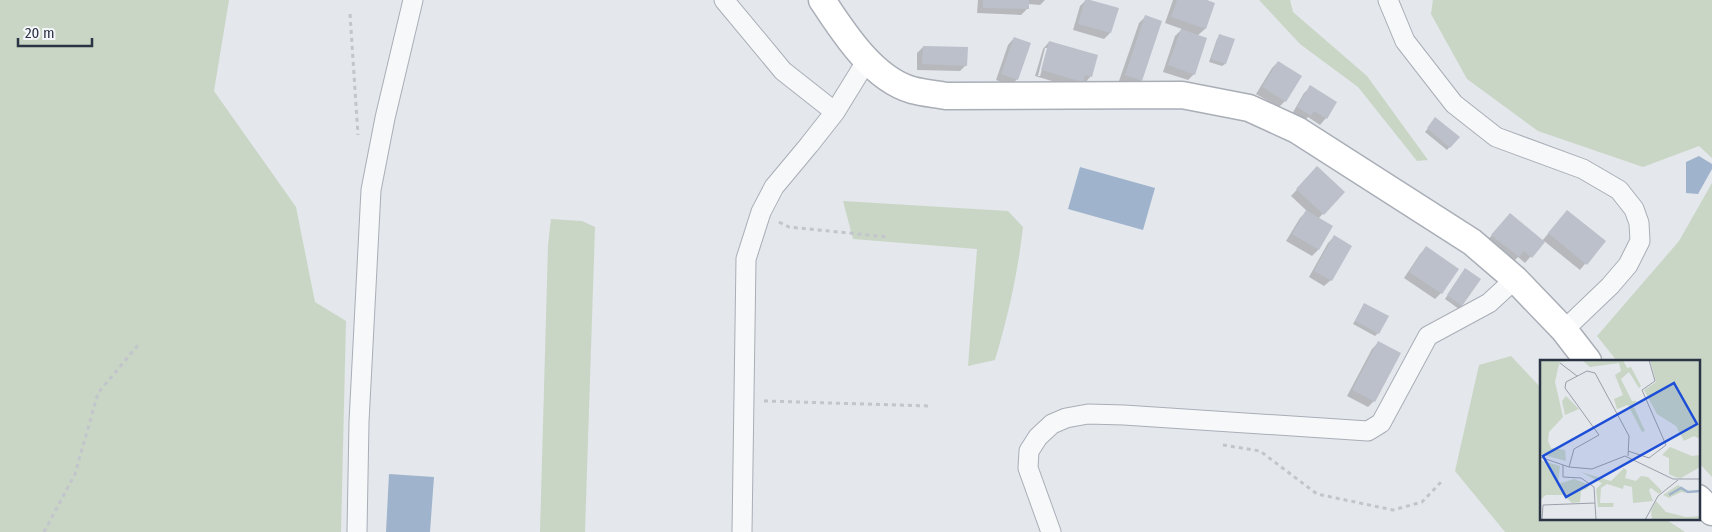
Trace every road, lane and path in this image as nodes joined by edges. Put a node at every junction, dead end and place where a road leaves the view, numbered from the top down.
1 (413, 0) edge
2 (724, 0) edge
3 (822, 0) edge
4 (1388, 0) edge
5 (350, 14) dead end
6 (867, 60) junction
7 (835, 112) junction
8 (358, 139) dead end
9 (761, 212) junction
10 (888, 237) dead end
11 (1514, 279) junction
12 (1564, 330) junction
13 (138, 345) dead end
14 (1587, 360) edge
15 (744, 400) junction
16 (932, 406) dead end
17 (1221, 445) dead end
18 (1442, 482) dead end
19 (1700, 500) edge
20 (1712, 512) edge
21 (44, 532) edge
22 (356, 532) edge
23 (742, 532) edge
24 (1051, 532) edge

1 - 22 street
2 - 7 street
3 - 6 street
4 - 12 street
5 - 8 path
6 - 7 street
6 - 11 street
7 - 9 street
9 - 10 path
9 - 15 street
11 - 12 street
11 - 24 street
12 - 14 street
13 - 21 path
15 - 16 path
15 - 23 street
17 - 18 path
19 - 20 street

